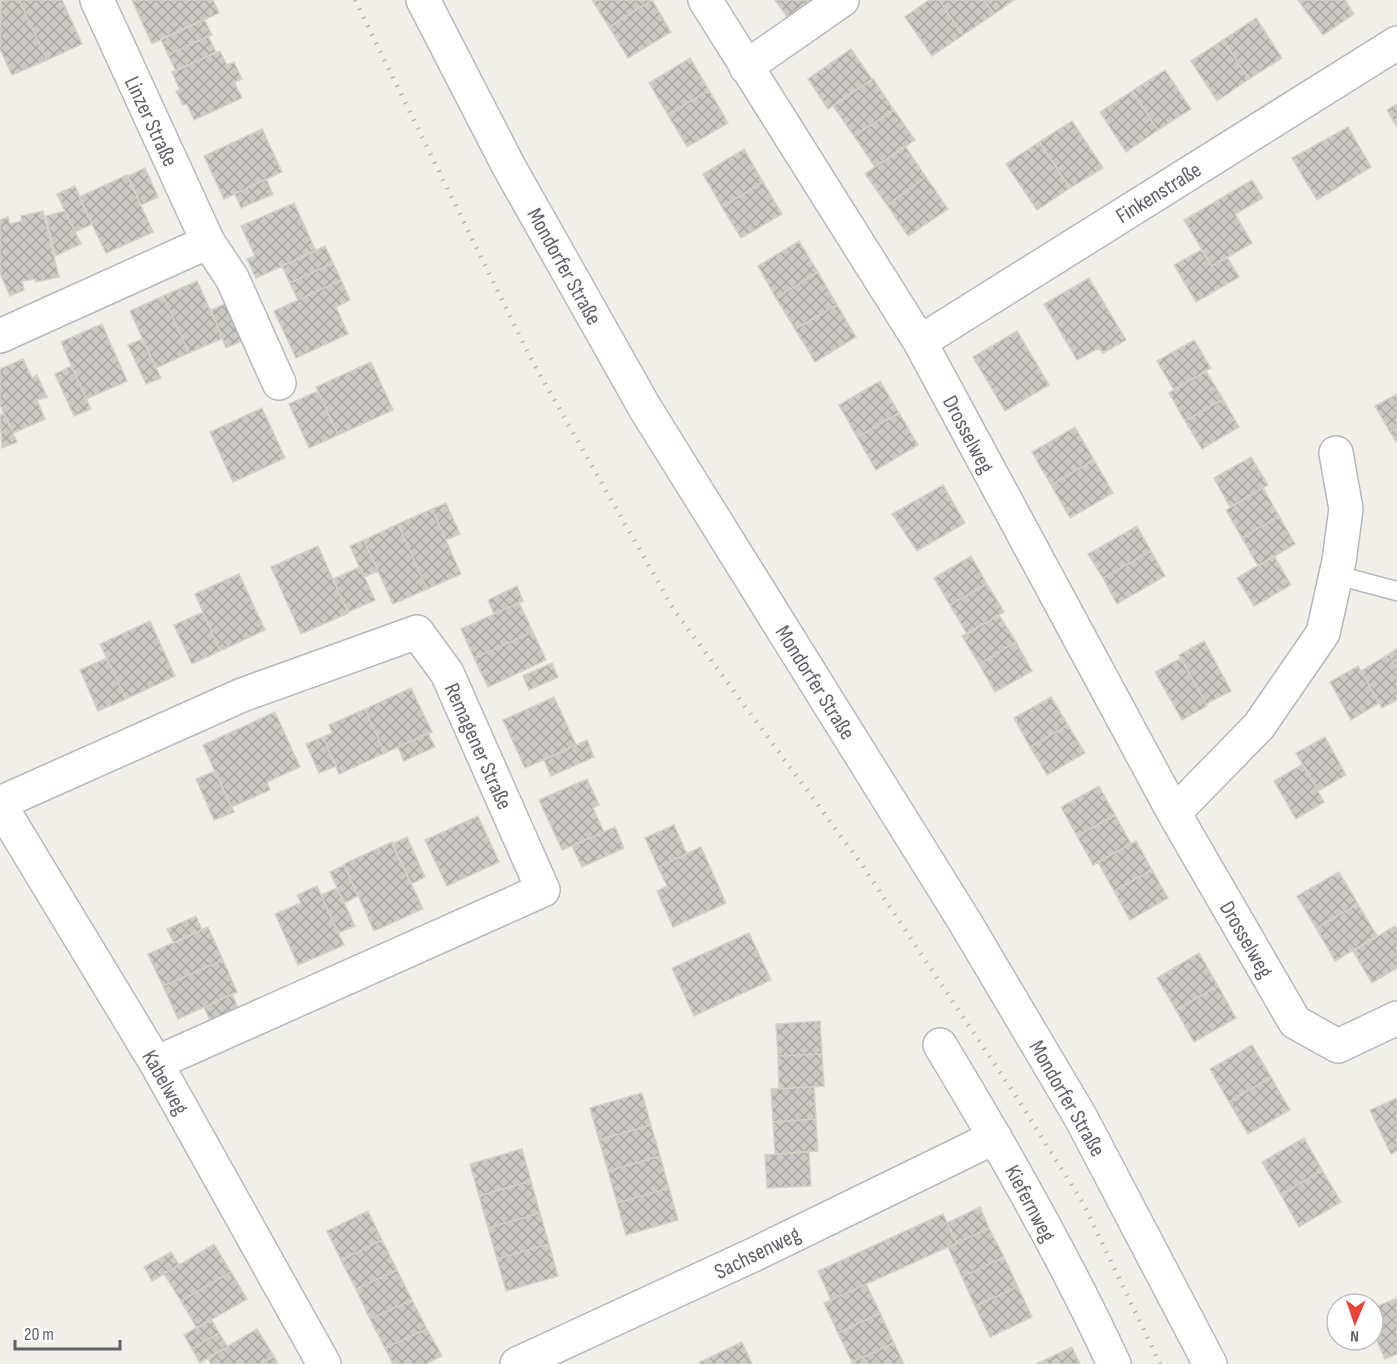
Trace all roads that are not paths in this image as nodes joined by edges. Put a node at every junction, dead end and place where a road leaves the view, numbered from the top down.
1 (97, 0) edge
2 (423, 0) edge
3 (705, 0) edge
4 (842, 0) edge
5 (1397, 43) edge
6 (746, 67) junction
7 (208, 242) junction
8 (0, 336) edge
9 (920, 342) junction
10 (279, 383) dead end
11 (1336, 453) dead end
12 (1335, 575) junction
13 (1397, 591) edge
14 (0, 804) edge
15 (1174, 813) junction
16 (1397, 1018) edge
17 (940, 1046) dead end
18 (156, 1063) junction
19 (995, 1137) junction
20 (324, 1364) edge
21 (517, 1364) edge
22 (1114, 1364) edge
23 (1210, 1364) edge

1 - 7 street, Linzer Straße
2 - 23 street, Mondorfer Straße
3 - 6 street, Drosselweg
4 - 6 street
5 - 9 street, Finkenstraße
6 - 9 street, Drosselweg
7 - 8 street
7 - 10 street, Linzer Straße
9 - 15 street, Drosselweg
11 - 12 street
12 - 13 lane
12 - 15 street
14 - 18 street, Kabelweg
14 - 18 street, Remagener Straße
15 - 16 street, Drosselweg
17 - 19 street, Kiefernweg
18 - 20 street, Kabelweg
19 - 21 street, Sachsenweg
19 - 22 street, Kiefernweg

